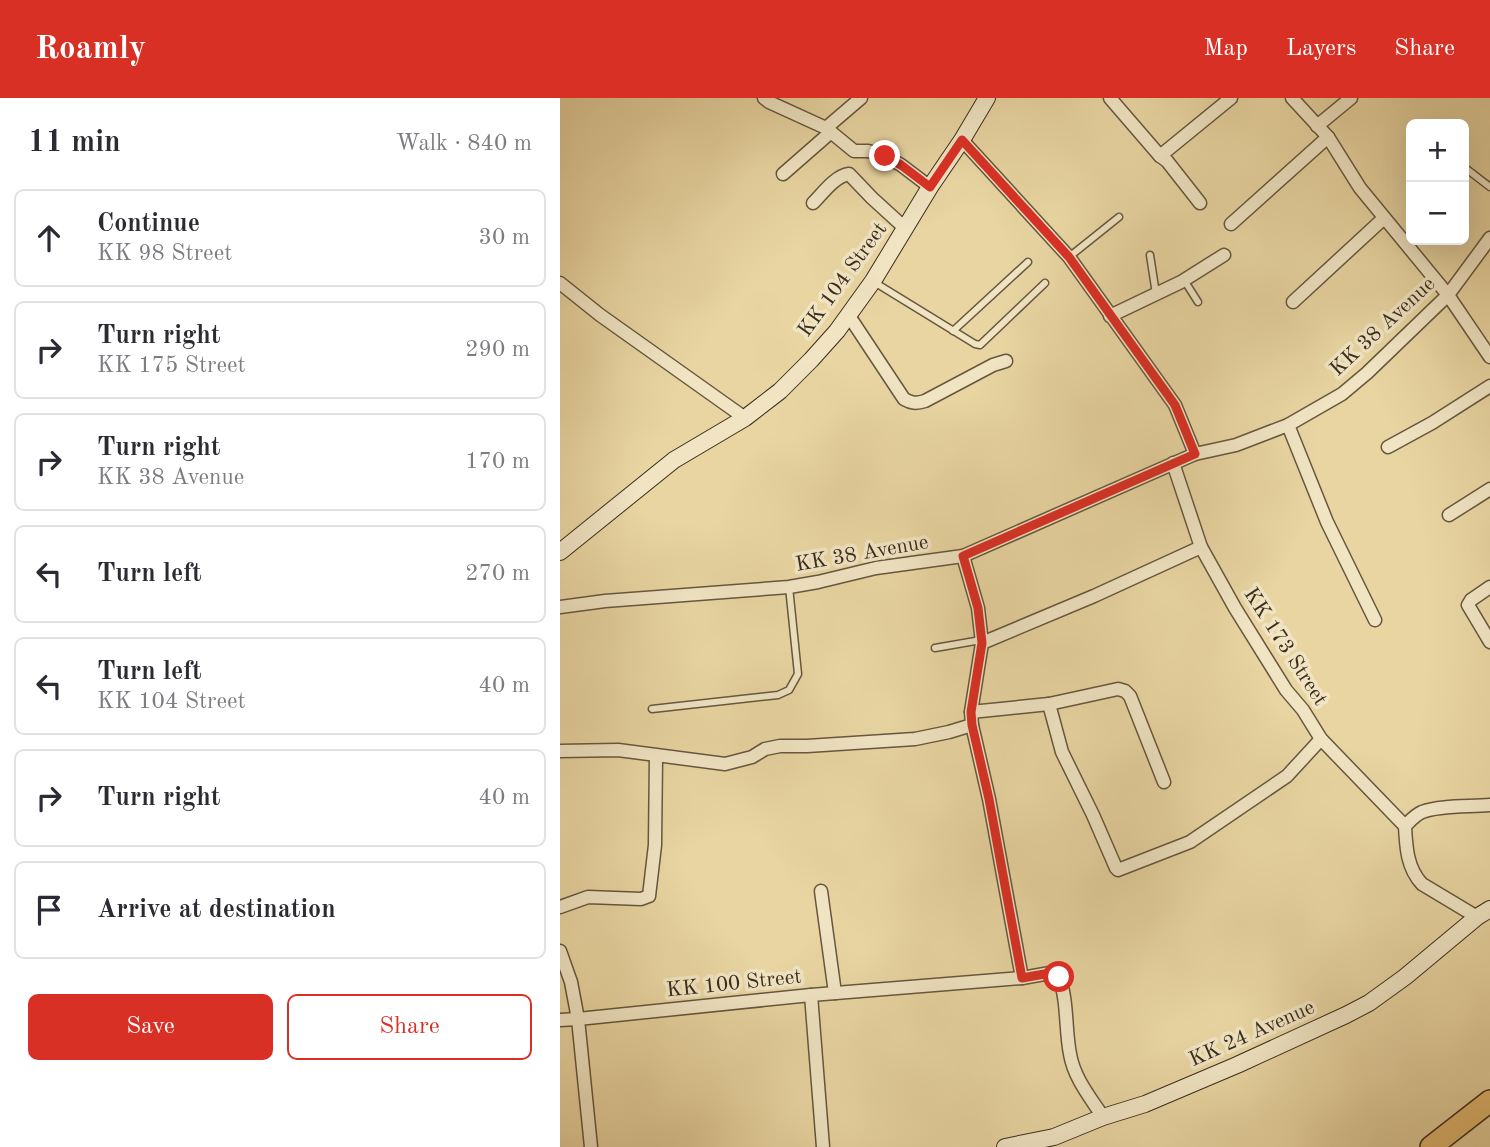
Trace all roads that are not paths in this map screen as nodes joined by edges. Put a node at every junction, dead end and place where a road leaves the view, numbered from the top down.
1 (764, 98) edge
2 (861, 98) edge
3 (987, 98) edge
4 (1231, 98) edge
5 (1292, 98) edge
6 (1351, 98) edge
7 (1116, 100) edge
8 (1317, 127) junction
9 (829, 130) junction
10 (1328, 137) junction
11 (962, 140) junction
12 (1160, 156) junction
13 (1469, 171) edge
14 (783, 173) dead end
15 (930, 187) junction
16 (1490, 187) edge
17 (813, 203) dead end
18 (1200, 203) dead end
19 (1119, 217) dead end
20 (1384, 218) junction
21 (1231, 223) dead end
22 (906, 229) junction
23 (1490, 239) edge
24 (1150, 255) dead end
25 (1224, 255) dead end
26 (1069, 257) junction
27 (1028, 262) dead end
28 (1184, 280) junction
29 (873, 281) junction
30 (1045, 282) dead end
31 (560, 283) edge
32 (1156, 294) junction
33 (1448, 295) junction
34 (1198, 302) dead end
35 (1293, 302) dead end
36 (849, 316) junction
37 (1110, 316) junction
38 (953, 331) junction
39 (1490, 357) edge
40 (1006, 361) dead end
41 (1490, 386) edge
42 (745, 418) junction
43 (1288, 425) junction
44 (1388, 447) dead end
45 (1195, 454) junction
46 (1173, 463) junction
47 (1490, 489) edge
48 (1449, 515) dead end
49 (1201, 547) junction
50 (560, 552) edge
51 (963, 556) junction
52 (789, 587) junction
53 (1490, 587) edge
54 (560, 607) edge
55 (1375, 620) dead end
56 (981, 642) junction
57 (1490, 642) edge
58 (935, 648) dead end
59 (1049, 704) junction
60 (652, 709) dead end
61 (972, 719) junction
62 (1321, 739) junction
63 (560, 751) edge
64 (656, 756) junction
65 (1164, 782) dead end
66 (1490, 805) edge
67 (1405, 826) junction
68 (821, 891) dead end
69 (560, 907) edge
70 (1483, 913) edge
71 (560, 951) edge
72 (1022, 978) junction
73 (835, 993) junction
74 (811, 995) junction
75 (578, 1019) junction
76 (560, 1020) edge
77 (1490, 1101) edge
78 (1103, 1117) junction
79 (592, 1147) edge
80 (823, 1147) edge
81 (1004, 1147) edge
82 (1431, 1147) edge

1 - 9 street
2 - 9 street
3 - 11 street, KK 104 Street
4 - 12 street
5 - 8 street
6 - 8 street
7 - 12 street
8 - 10 street
9 - 14 street
9 - 15 street
10 - 20 street
10 - 21 street
11 - 15 street, KK 104 Street
11 - 26 street
12 - 18 street
13 - 16 lane
15 - 22 street, KK 104 Street
17 - 22 street
19 - 26 lane
20 - 33 street
20 - 35 street
22 - 29 street, KK 104 Street
23 - 33 street, KK 38 Avenue
24 - 32 lane
25 - 28 street
26 - 37 street
27 - 38 lane
28 - 32 street
28 - 34 lane
29 - 36 street, KK 104 Street
29 - 38 lane
30 - 38 lane
31 - 42 street
32 - 37 street
33 - 39 street
33 - 43 street, KK 38 Avenue
36 - 40 street
36 - 42 street, KK 104 Street
37 - 45 street
41 - 44 street
42 - 50 street, KK 104 Street
43 - 45 street, KK 38 Avenue
43 - 55 street
45 - 46 street, KK 38 Avenue
46 - 49 street, KK 173 Street
46 - 51 street, KK 38 Avenue
47 - 48 street
49 - 56 street
49 - 62 street, KK 173 Street
51 - 52 street, KK 38 Avenue
51 - 56 street
52 - 54 street, KK 38 Avenue
52 - 60 lane
53 - 57 street
56 - 58 lane
56 - 61 street
59 - 61 street
59 - 62 street
59 - 65 street
61 - 64 street
61 - 72 street
62 - 67 street, KK 173 Street
63 - 64 street
64 - 69 street
66 - 67 street
67 - 70 street
68 - 73 street
70 - 78 street, KK 24 Avenue
71 - 75 street
72 - 73 street, KK 100 Street
72 - 78 street, KK 100 Street
73 - 74 street, KK 100 Street
74 - 75 street, KK 100 Street
74 - 80 street
75 - 76 street, KK 100 Street
75 - 79 street
77 - 82 highway
78 - 81 street, KK 24 Avenue

